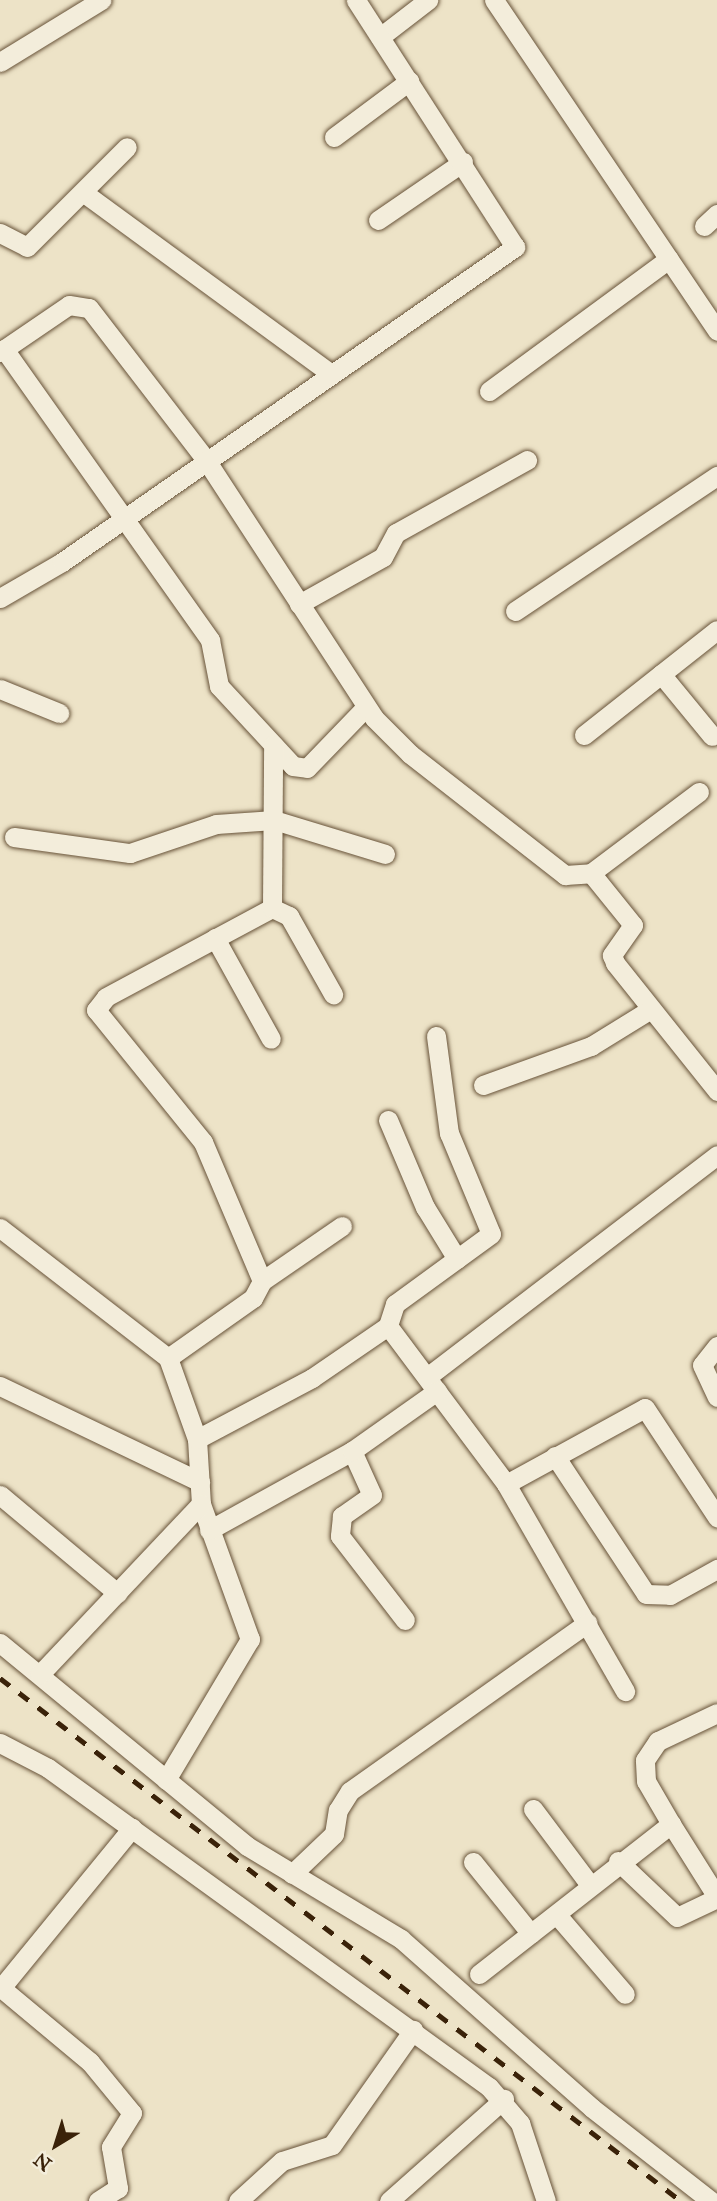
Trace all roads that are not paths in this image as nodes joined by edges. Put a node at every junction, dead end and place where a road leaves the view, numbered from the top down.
1 (101, 0) edge
2 (356, 0) edge
3 (428, 0) edge
4 (495, 0) edge
5 (380, 37) junction
6 (0, 62) edge
7 (409, 82) junction
8 (334, 137) dead end
9 (127, 147) dead end
10 (463, 162) junction
11 (84, 193) junction
12 (378, 220) dead end
13 (0, 233) edge
14 (669, 259) junction
15 (717, 331) edge
16 (2, 351) edge
17 (327, 371) junction
18 (489, 391) dead end
19 (206, 460) junction
20 (527, 460) dead end
21 (717, 476) edge
22 (125, 519) junction
23 (0, 598) edge
24 (299, 604) junction
25 (515, 611) dead end
26 (717, 630) edge
27 (661, 674) junction
28 (0, 689) edge
29 (366, 707) junction
30 (59, 713) dead end
31 (584, 735) dead end
32 (712, 736) dead end
33 (274, 745) junction
34 (699, 792) dead end
35 (274, 820) junction
36 (14, 837) dead end
37 (385, 854) dead end
38 (591, 873) junction
39 (272, 908) junction
40 (215, 938) junction
41 (333, 994) dead end
42 (651, 1009) junction
43 (436, 1036) dead end
44 (271, 1039) dead end
45 (483, 1085) dead end
46 (717, 1091) edge
47 (388, 1120) dead end
48 (717, 1155) edge
49 (342, 1226) dead end
50 (0, 1228) edge
51 (457, 1259) junction
52 (262, 1281) junction
53 (388, 1326) junction
54 (717, 1346) edge
55 (168, 1358) junction
56 (432, 1384) junction
57 (0, 1386) edge
58 (717, 1397) edge
59 (197, 1439) junction
60 (352, 1451) junction
61 (555, 1456) junction
62 (200, 1482) junction
63 (506, 1485) junction
64 (0, 1495) edge
65 (201, 1504) junction
66 (717, 1517) edge
67 (209, 1530) junction
68 (717, 1569) edge
69 (117, 1593) junction
70 (405, 1620) dead end
71 (587, 1623) junction
72 (0, 1643) edge
73 (40, 1674) junction
74 (625, 1691) dead end
75 (714, 1721) edge
76 (0, 1743) edge
77 (166, 1780) junction
78 (533, 1810) dead end
79 (671, 1824) junction
80 (132, 1828) junction
81 (618, 1861) junction
82 (473, 1862) dead end
83 (292, 1874) junction
84 (590, 1885) junction
85 (717, 1897) edge
86 (557, 1914) junction
87 (531, 1934) junction
88 (479, 1974) dead end
89 (0, 1988) edge
90 (625, 1994) dead end
91 (413, 2030) junction
92 (504, 2099) junction
93 (98, 2201) edge
94 (238, 2201) edge
95 (389, 2201) edge
96 (546, 2201) edge
97 (711, 2201) edge

1 - 6 street
2 - 5 street
3 - 5 street
4 - 14 street
5 - 7 street
7 - 8 street
7 - 10 street
9 - 11 street
10 - 12 street
10 - 17 street
11 - 13 street
11 - 17 street
14 - 15 street
14 - 18 street
16 - 19 street
16 - 22 street
17 - 19 street
19 - 22 street
19 - 24 street
20 - 24 street
21 - 25 street
22 - 23 street
22 - 33 street
24 - 29 street
26 - 27 street
27 - 31 street
27 - 32 street
28 - 30 street
29 - 33 street
29 - 38 street
33 - 35 street
34 - 38 street
35 - 36 street
35 - 37 street
35 - 39 street
38 - 42 street
39 - 40 street
39 - 41 street
40 - 44 street
40 - 52 street
42 - 45 street
42 - 46 street
43 - 51 street
47 - 51 street
48 - 56 street
49 - 52 street
50 - 55 street
51 - 53 street
52 - 55 street
53 - 56 street
53 - 59 street
54 - 58 street
55 - 59 street
56 - 60 street
56 - 63 street
57 - 62 street
59 - 62 street
60 - 67 street
60 - 70 street
61 - 63 street
61 - 66 street
61 - 68 street
62 - 65 street
63 - 71 street
64 - 69 street
65 - 67 street
65 - 69 street
67 - 77 street
69 - 73 street
71 - 74 street
71 - 83 street
72 - 73 street
73 - 77 street
75 - 79 street
76 - 80 street
77 - 83 street
78 - 84 street
79 - 81 street
79 - 85 street
80 - 89 street
80 - 91 street
81 - 84 street
81 - 85 street
82 - 87 street
83 - 97 street
84 - 86 street
86 - 87 street
86 - 90 street
87 - 88 street
89 - 93 street
91 - 92 street
91 - 94 street
92 - 95 street
92 - 96 street

